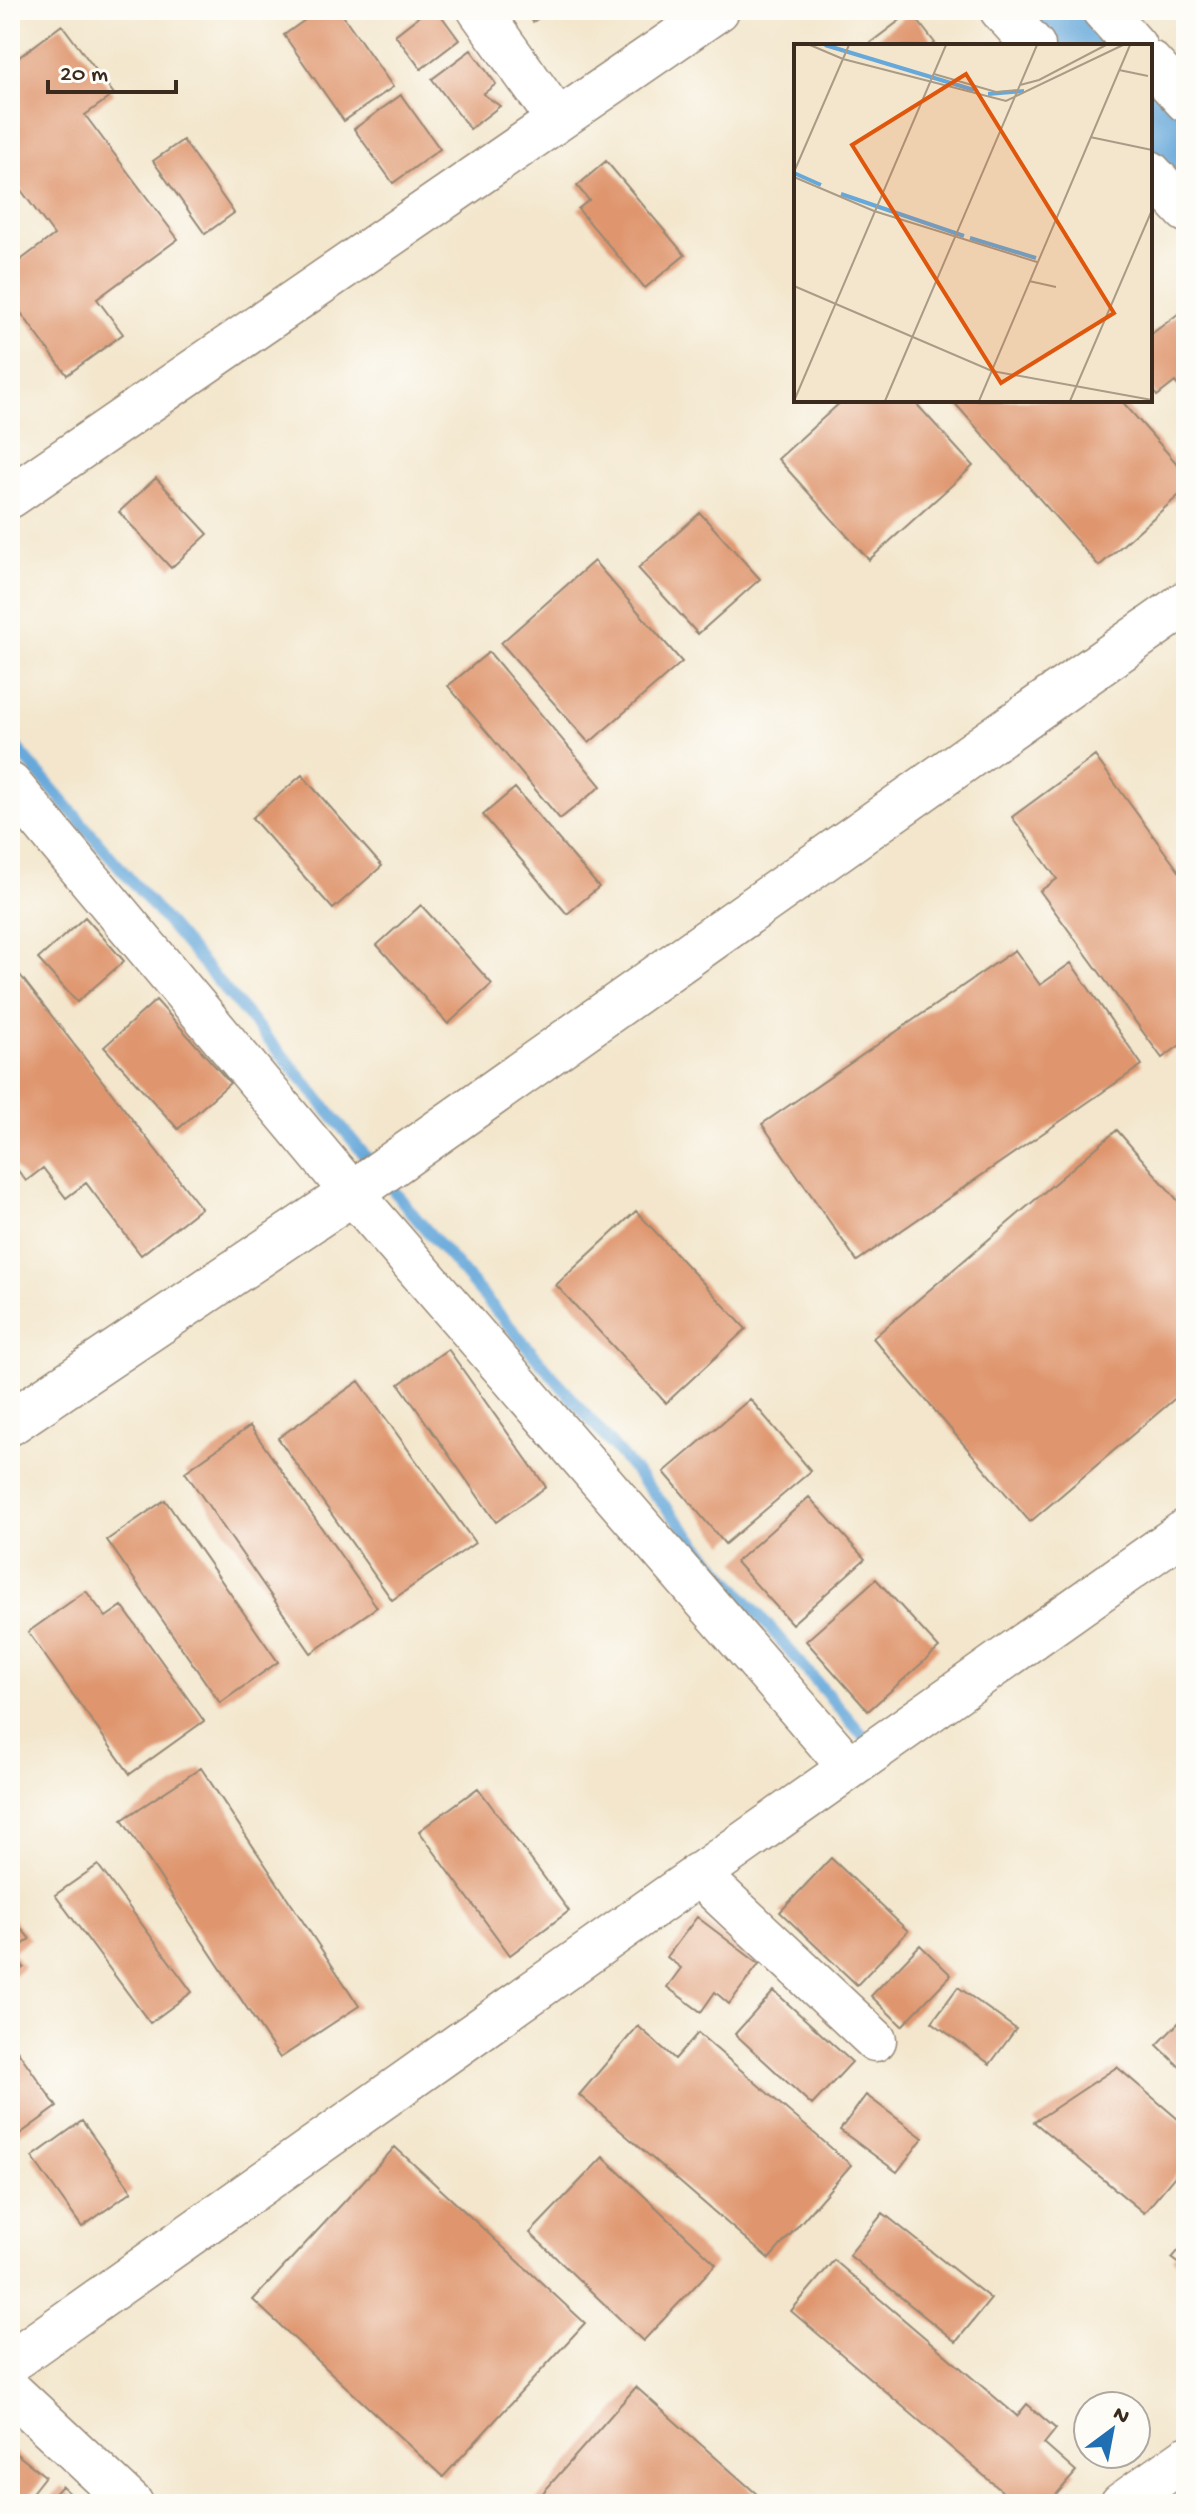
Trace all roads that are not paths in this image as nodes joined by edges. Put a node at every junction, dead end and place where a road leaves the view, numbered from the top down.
1 (479, 10) edge
2 (718, 10) edge
3 (1001, 10) edge
4 (1103, 10) edge
5 (1032, 44) edge
6 (1133, 44) edge
7 (1152, 64) edge
8 (1186, 101) edge
9 (558, 120) junction
10 (1152, 174) edge
11 (1186, 211) edge
12 (10, 497) edge
13 (1186, 603) edge
14 (10, 784) edge
15 (352, 1193) junction
16 (10, 1423) edge
17 (1186, 1530) edge
18 (849, 1767) junction
19 (698, 1874) junction
20 (875, 2040) dead end
21 (10, 2362) edge
22 (10, 2390) edge
23 (1186, 2458) edge
24 (132, 2504) edge
25 (1121, 2504) edge

1 - 9 street
2 - 9 street
3 - 5 street
4 - 6 street
7 - 8 street
9 - 12 street
10 - 11 street
13 - 15 street
14 - 15 street
15 - 16 street
15 - 18 street
17 - 18 street
18 - 19 street
19 - 20 street
19 - 21 street
22 - 24 street
23 - 25 street

